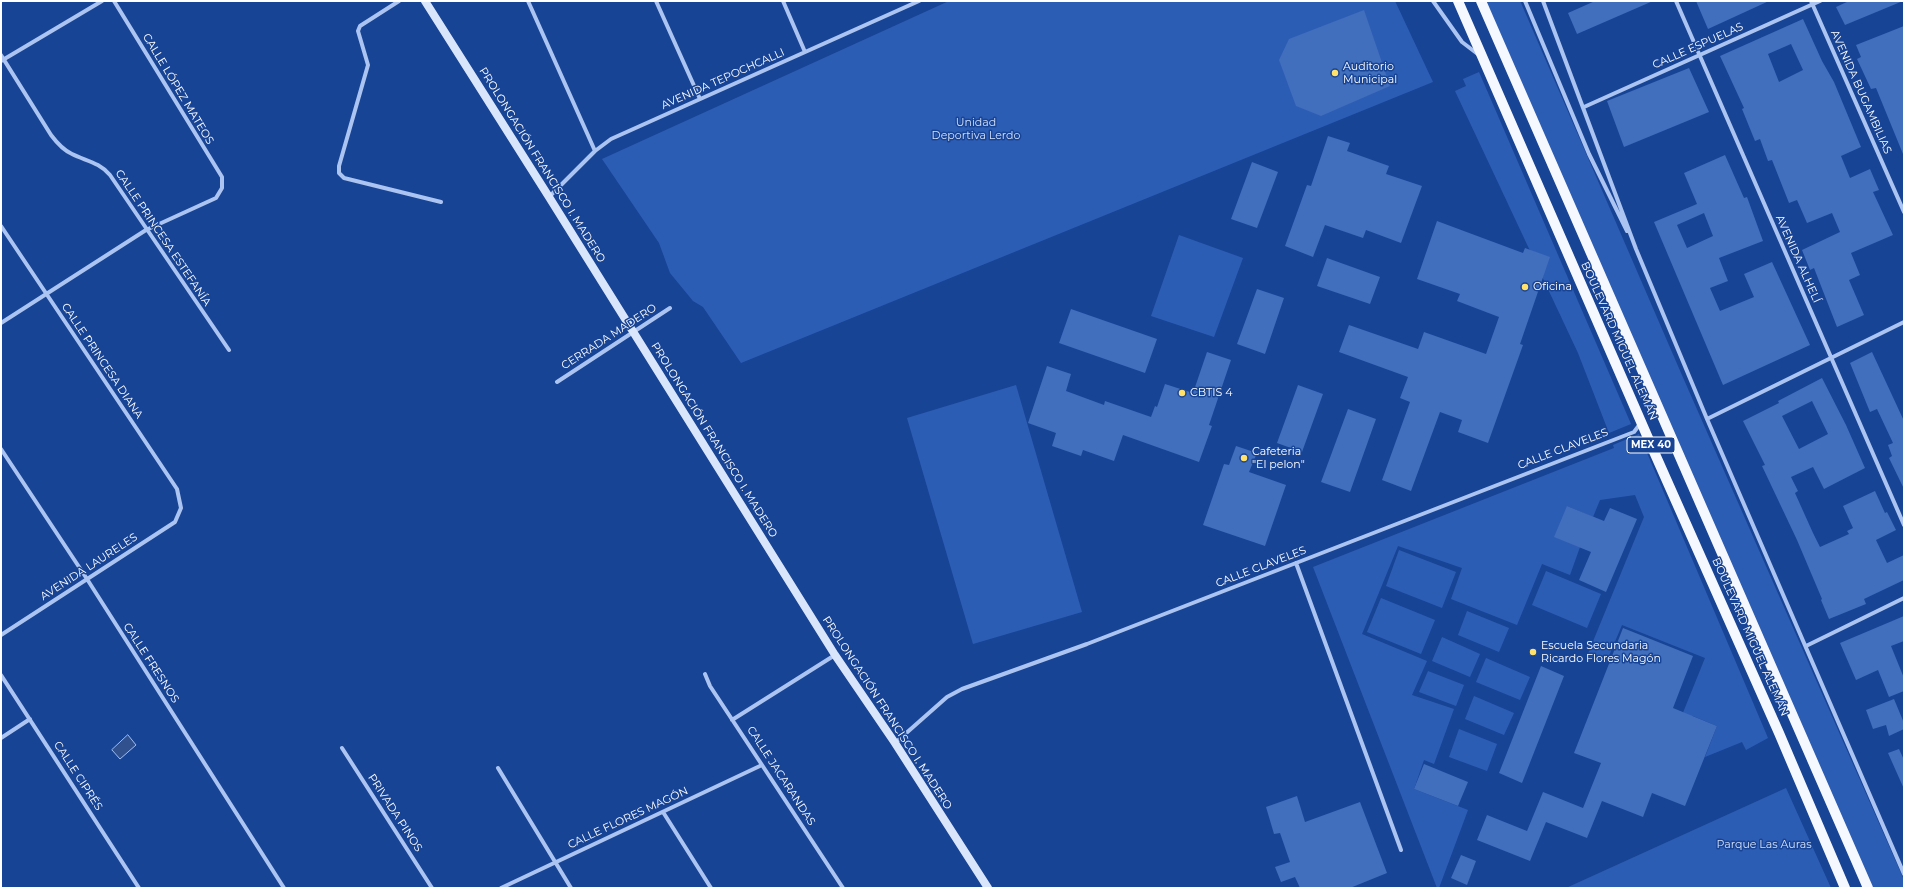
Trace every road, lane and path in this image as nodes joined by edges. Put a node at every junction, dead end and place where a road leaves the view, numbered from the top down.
1 (102, 1) edge
2 (114, 1) edge
3 (399, 1) edge
4 (425, 1) edge
5 (528, 1) edge
6 (656, 1) edge
7 (783, 1) edge
8 (919, 1) edge
9 (1434, 1) edge
10 (1458, 1) edge
11 (1481, 1) edge
12 (1525, 1) edge
13 (1543, 1) edge
14 (1676, 1) edge
15 (1820, 1) edge
16 (913, 2) edge
17 (1811, 3) edge
18 (805, 52) junction
19 (1, 55) edge
20 (1699, 55) junction
21 (1484, 59) junction
22 (2, 60) edge
23 (700, 100) junction
24 (1584, 107) junction
25 (596, 151) junction
26 (549, 197) junction
27 (440, 202) dead end
28 (1904, 212) edge
29 (1, 226) edge
30 (146, 230) junction
31 (1636, 249) junction
32 (46, 294) junction
33 (670, 308) dead end
34 (1904, 322) edge
35 (1, 323) edge
36 (633, 332) junction
37 (229, 350) dead end
38 (1831, 358) junction
39 (557, 382) dead end
40 (1707, 419) junction
41 (1642, 422) junction
42 (1, 449) edge
43 (181, 508) joint
44 (1904, 525) edge
45 (1296, 563) junction
46 (87, 579) junction
47 (1904, 598) edge
48 (1, 635) edge
49 (1806, 646) junction
50 (835, 655) junction
51 (705, 674) dead end
52 (1, 675) edge
53 (30, 719) junction
54 (732, 720) junction
55 (1, 738) edge
56 (895, 743) junction
57 (342, 748) dead end
58 (762, 765) junction
59 (498, 768) dead end
60 (663, 812) junction
61 (1401, 850) dead end
62 (556, 862) junction
63 (1904, 874) edge
64 (139, 888) edge
65 (284, 888) edge
66 (432, 888) edge
67 (501, 888) edge
68 (572, 888) edge
69 (711, 888) edge
70 (843, 888) edge
71 (988, 888) edge
72 (1845, 888) edge
73 (1868, 888) edge

1 - 22 street
2 - 30 street, CALLE LÓPEZ MATEOS
3 - 27 street
4 - 26 main road, PROLONGACIÓN FRANCISCO I. MADERO
5 - 25 street
6 - 23 street
7 - 18 street
8 - 16 street, AVENIDA TEPOCHCALLI
9 - 21 street
10 - 21 main road, BOULEVARD MIGUEL ALEMÁN / MEX 40
11 - 73 main road, BOULEVARD MIGUEL ALEMÁN / MEX 40
12 - 31 street
13 - 24 street
14 - 20 street, AVENIDA ALHELÍ
15 - 17 street, CALLE ESPUELAS
16 - 18 street, AVENIDA TEPOCHCALLI
17 - 20 street, CALLE ESPUELAS
17 - 28 street, AVENIDA BUGAMBILIAS
18 - 23 street, AVENIDA TEPOCHCALLI
19 - 22 street, CALLE PRINCESA ESTEFANÍA
20 - 24 street, CALLE ESPUELAS
20 - 38 street, AVENIDA ALHELÍ
21 - 41 main road, BOULEVARD MIGUEL ALEMÁN / MEX 40
22 - 30 street, CALLE PRINCESA ESTEFANÍA
23 - 25 street, AVENIDA TEPOCHCALLI
24 - 31 street
25 - 26 street, AVENIDA TEPOCHCALLI
26 - 36 main road, PROLONGACIÓN FRANCISCO I. MADERO
29 - 32 street, CALLE PRINCESA DIANA
30 - 32 street
30 - 37 street, CALLE PRINCESA ESTEFANÍA
31 - 40 street
32 - 35 street
32 - 43 street, CALLE PRINCESA DIANA
33 - 36 street, CERRADA MADERO
34 - 38 street
36 - 39 street, CERRADA MADERO
36 - 50 main road, PROLONGACIÓN FRANCISCO I. MADERO
38 - 40 street
38 - 44 street, AVENIDA ALHELÍ
40 - 49 street
41 - 45 street, CALLE CLAVELES
41 - 72 main road, BOULEVARD MIGUEL ALEMÁN / MEX 40
42 - 46 street, CALLE FRESNOS
43 - 46 street, AVENIDA LAURELES
45 - 56 street, CALLE CLAVELES
45 - 61 street
46 - 48 street, AVENIDA LAURELES
46 - 65 street, CALLE FRESNOS
47 - 49 street
49 - 63 street
50 - 54 street
50 - 56 main road, PROLONGACIÓN FRANCISCO I. MADERO
51 - 54 street, CALLE JACARANDAS
52 - 53 street, CALLE CIPRÉS
53 - 55 street
53 - 64 street, CALLE CIPRÉS
54 - 58 street, CALLE JACARANDAS
56 - 71 main road, PROLONGACIÓN FRANCISCO I. MADERO
57 - 66 street, PRIVADA PINOS
58 - 60 street, CALLE FLORES MAGÓN
58 - 70 street, CALLE JACARANDAS
59 - 62 street
60 - 62 street, CALLE FLORES MAGÓN
60 - 69 street
62 - 67 street, CALLE FLORES MAGÓN
62 - 68 street

